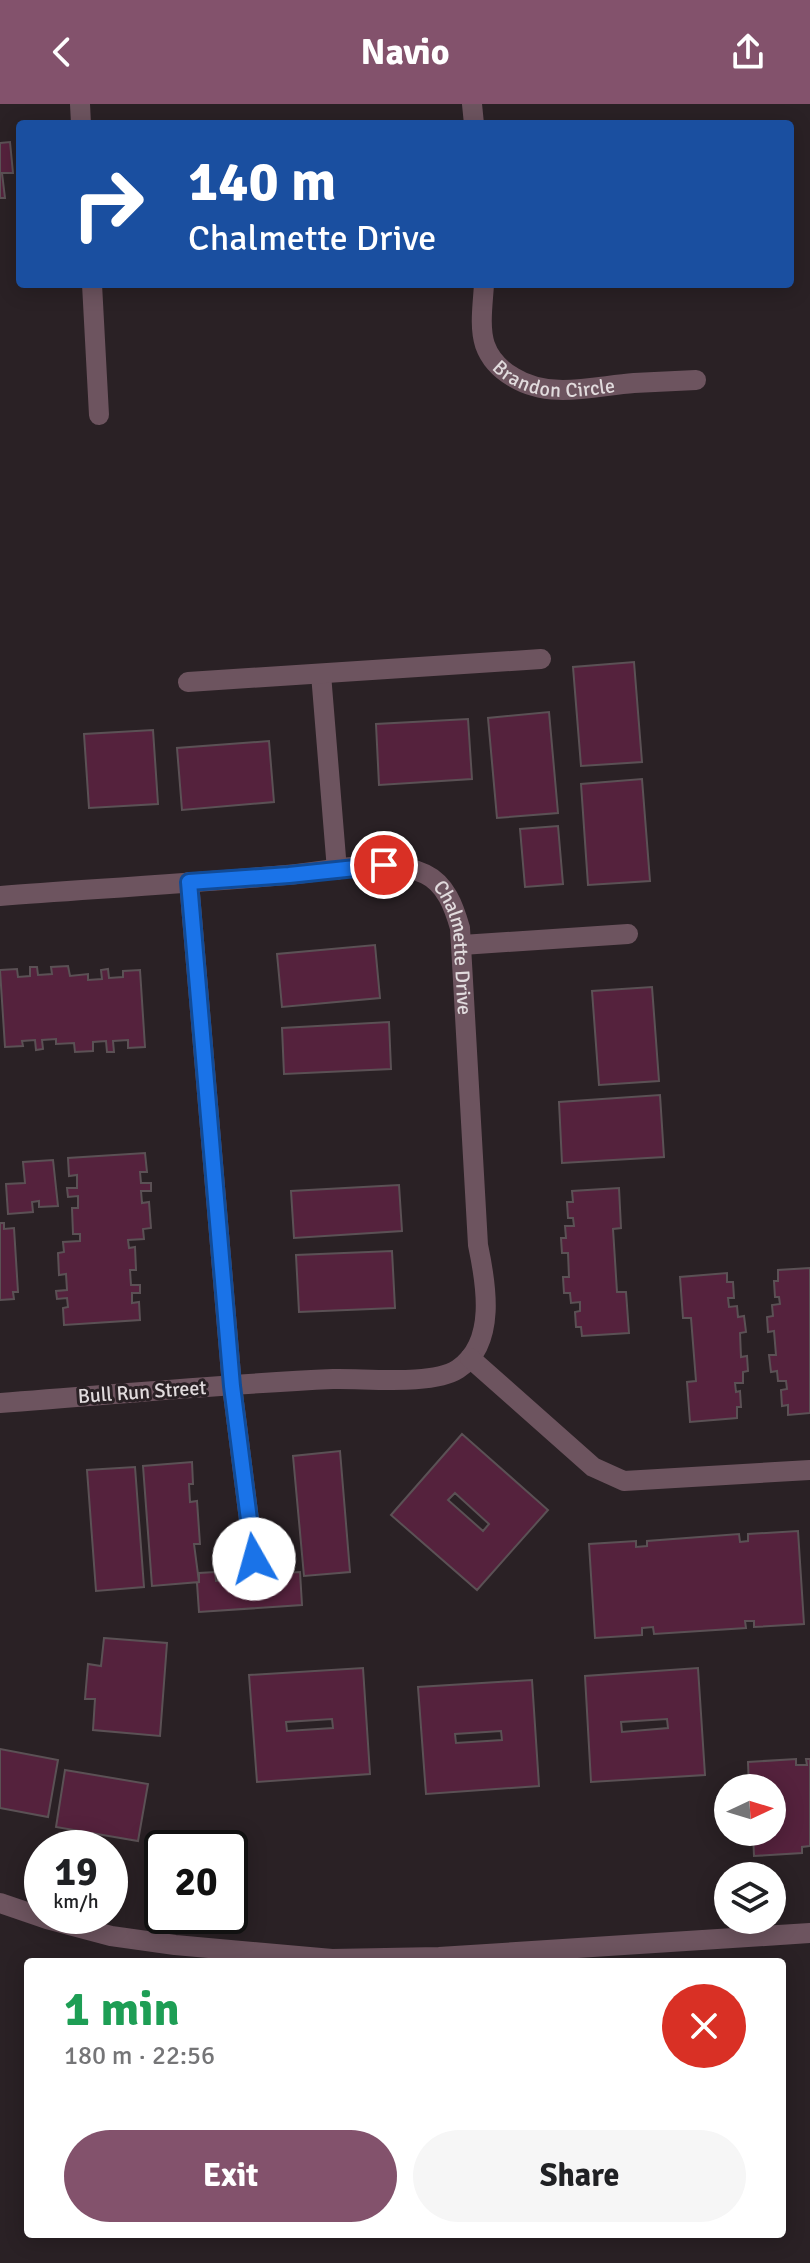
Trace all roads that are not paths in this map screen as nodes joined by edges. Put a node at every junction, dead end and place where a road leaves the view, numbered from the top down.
1 (92, 288) edge
2 (484, 288) edge
3 (696, 380) dead end
4 (99, 415) dead end
5 (541, 659) dead end
6 (321, 674) junction
7 (188, 682) dead end
8 (337, 870) junction
9 (189, 882) junction
10 (0, 896) edge
11 (628, 934) dead end
12 (462, 945) junction
13 (470, 1358) junction
14 (232, 1386) junction
15 (0, 1403) edge
16 (810, 1470) edge
17 (254, 1559) dead end
18 (0, 1903) edge
19 (810, 1933) edge
20 (321, 1958) edge
21 (386, 1958) edge

1 - 4 street
2 - 3 street, Brandon Circle
5 - 6 street
6 - 7 street
6 - 8 street
8 - 9 street, Chalmette Drive
8 - 12 street, Chalmette Drive
9 - 10 street, Chalmette Drive
9 - 14 street
11 - 12 street
12 - 13 street, Chalmette Drive
13 - 14 street, Bull Run Street
13 - 16 street
14 - 15 street, Bull Run Street
14 - 17 street
18 - 20 street
19 - 21 street

